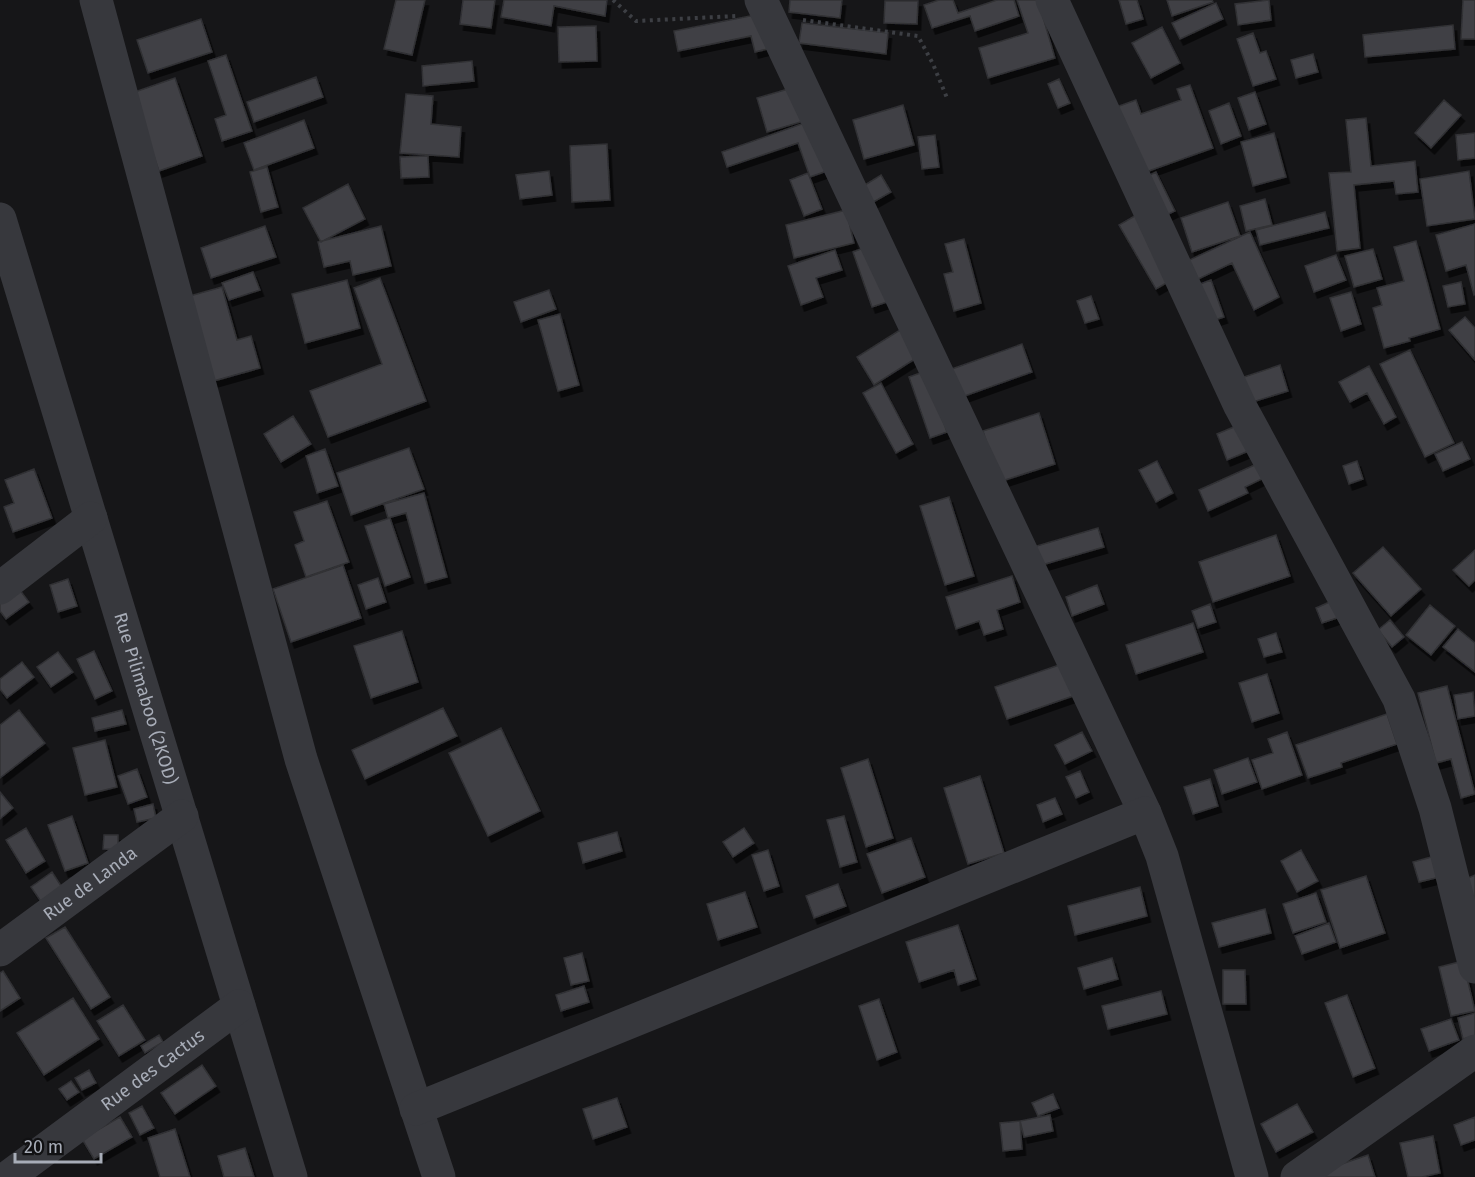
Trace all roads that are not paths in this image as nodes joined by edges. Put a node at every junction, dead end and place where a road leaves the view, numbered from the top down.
1 (96, 0) edge
2 (761, 0) edge
3 (1052, 0) edge
4 (0, 219) edge
5 (91, 518) junction
6 (0, 588) edge
7 (1145, 813) junction
8 (182, 816) junction
9 (0, 950) edge
10 (1475, 967) edge
11 (239, 1005) junction
12 (1475, 1051) edge
13 (416, 1109) junction
14 (22, 1173) edge
15 (291, 1177) edge
16 (439, 1177) edge
17 (1252, 1177) edge
18 (1297, 1177) edge

1 - 13 street
2 - 7 street
3 - 10 street
4 - 5 street, Rue Pilimaboo (2KOD)
5 - 6 street
5 - 8 street, Rue Pilimaboo (2KOD)
7 - 13 street
7 - 17 street
8 - 9 street, Rue de Landa
8 - 11 street, Rue Pilimaboo (2KOD)
11 - 14 street, Rue des Cactus
11 - 15 street, Rue Pilimaboo (2KOD)
12 - 18 street
13 - 16 street

